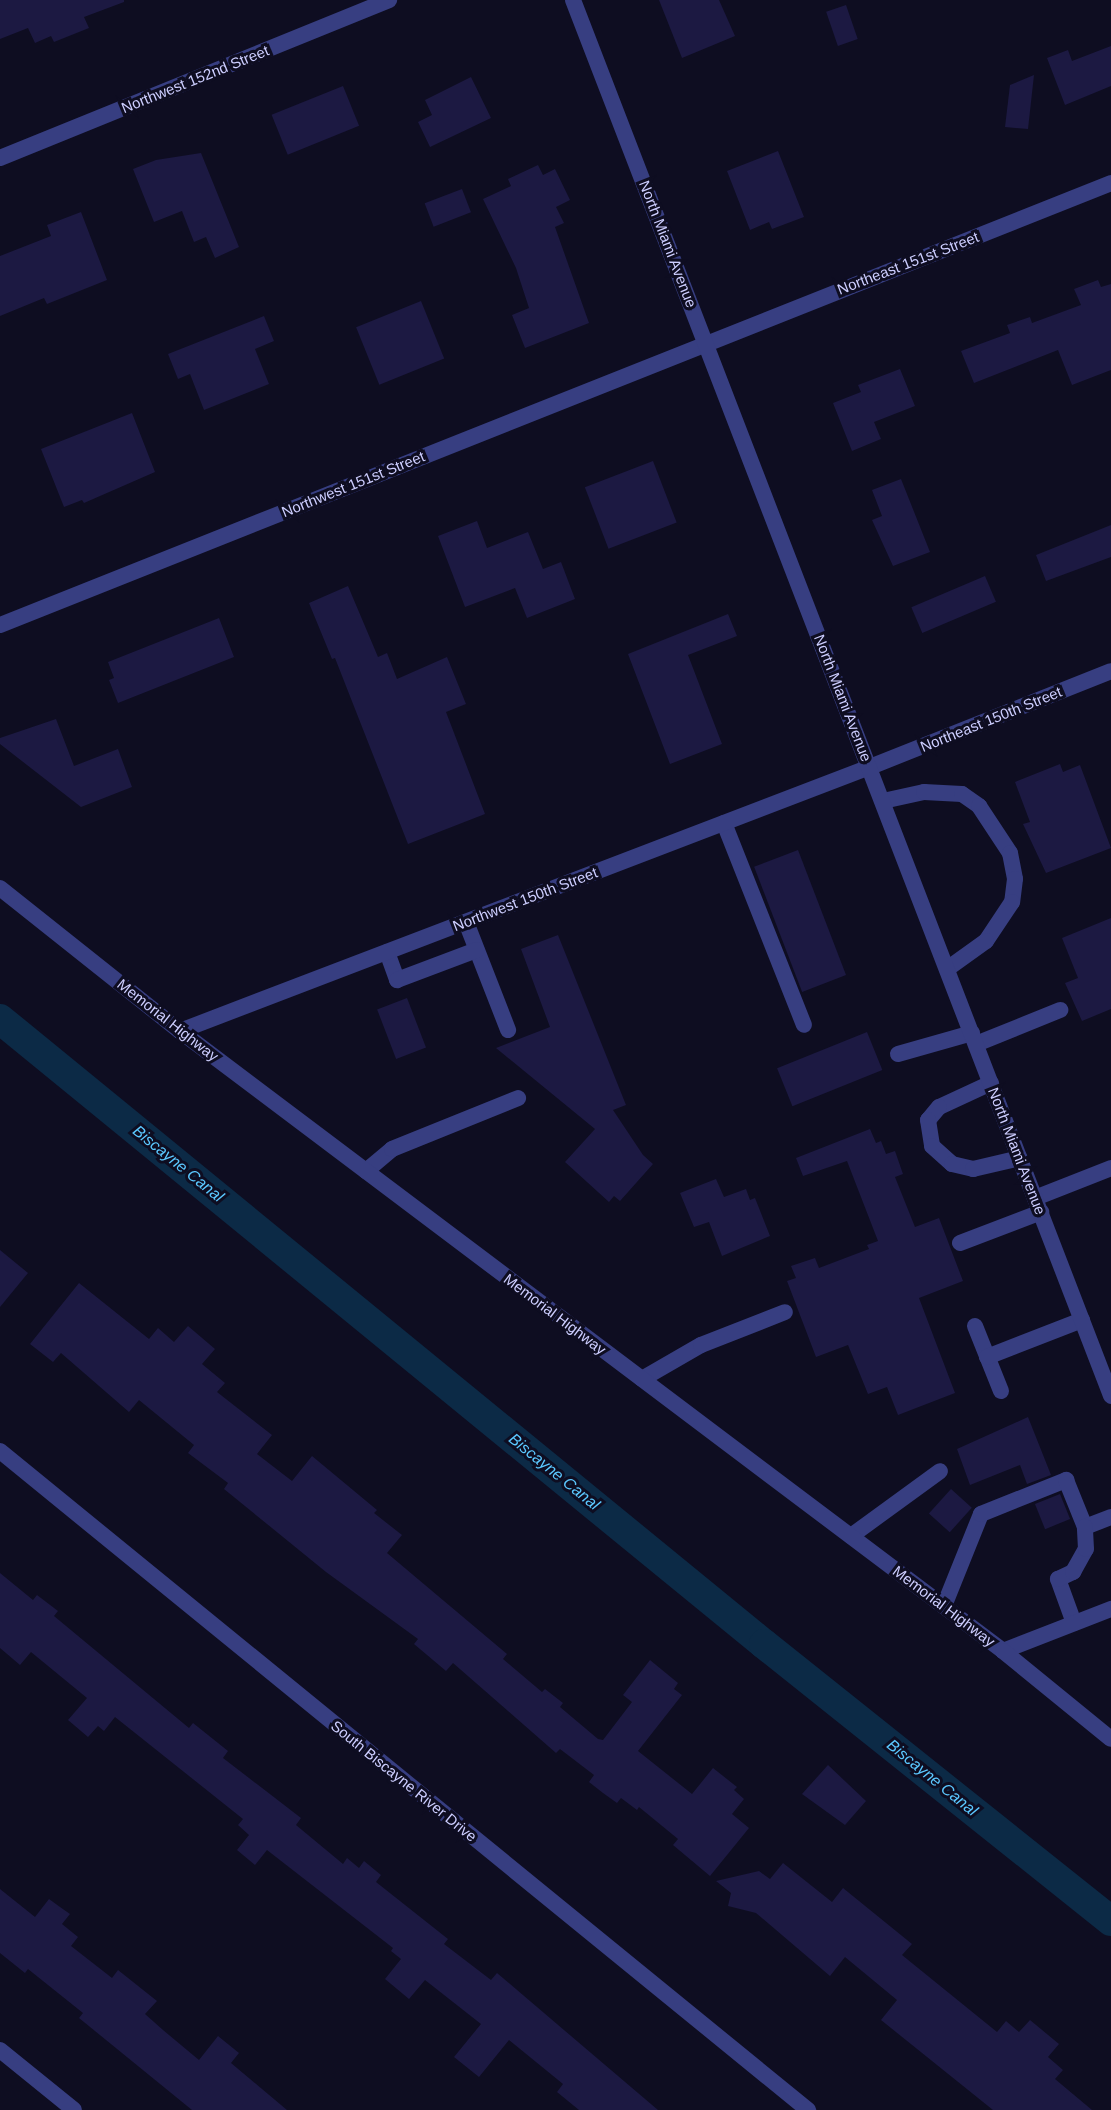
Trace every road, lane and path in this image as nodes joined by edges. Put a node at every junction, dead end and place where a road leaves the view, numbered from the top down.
1 (389, 0) edge
2 (573, 0) edge
3 (0, 158) edge
4 (1111, 183) edge
5 (705, 343) junction
6 (0, 625) edge
7 (1111, 670) edge
8 (870, 767) junction
9 (883, 801) junction
10 (724, 823) junction
11 (0, 888) edge
12 (466, 922) junction
13 (477, 950) junction
14 (387, 952) junction
15 (947, 969) junction
16 (1060, 1010) dead end
17 (804, 1025) dead end
18 (507, 1030) dead end
19 (180, 1031) junction
20 (974, 1039) junction
21 (898, 1054) dead end
22 (991, 1083) junction
23 (518, 1098) dead end
24 (1020, 1158) junction
25 (1111, 1168) edge
26 (366, 1171) junction
27 (1038, 1205) junction
28 (960, 1243) dead end
29 (785, 1312) dead end
30 (1082, 1320) junction
31 (975, 1326) dead end
32 (987, 1357) junction
33 (642, 1379) junction
34 (1001, 1391) dead end
35 (1111, 1396) edge
36 (0, 1451) edge
37 (940, 1471) dead end
38 (1111, 1517) edge
39 (1084, 1527) junction
40 (851, 1536) junction
41 (944, 1606) junction
42 (1111, 1609) edge
43 (1074, 1623) junction
44 (1003, 1651) junction
45 (1111, 1739) edge
46 (0, 2050) edge
47 (74, 2110) edge
48 (808, 2110) edge

1 - 3 street, Northwest 152nd Street
2 - 5 street, North Miami Avenue
4 - 5 street, Northeast 151st Street
5 - 6 street, Northwest 151st Street
5 - 8 street, North Miami Avenue
7 - 8 street, Northeast 150th Street
8 - 9 street, North Miami Avenue
8 - 10 street, Northwest 150th Street
9 - 15 street, North Miami Avenue
9 - 15 street
10 - 12 street, Northwest 150th Street
10 - 17 street
11 - 19 street, Memorial Highway
12 - 13 street
12 - 14 street, Northwest 150th Street
13 - 14 street
13 - 18 street
14 - 19 street, Northwest 150th Street
15 - 20 street, North Miami Avenue
16 - 20 street
19 - 26 street, Memorial Highway
20 - 21 street
20 - 22 street, North Miami Avenue
22 - 24 street, North Miami Avenue
22 - 24 street
23 - 26 street
24 - 27 street, North Miami Avenue
25 - 27 street
26 - 33 street, Memorial Highway
27 - 28 street
27 - 30 street, North Miami Avenue
29 - 33 street
30 - 32 street
30 - 35 street, North Miami Avenue
31 - 32 street
32 - 34 street
33 - 40 street, Memorial Highway
36 - 48 street, South Biscayne River Drive
37 - 40 street
38 - 39 street
39 - 41 street
39 - 43 street
40 - 41 street, Memorial Highway
41 - 44 street, Memorial Highway
42 - 43 street
43 - 44 street
44 - 45 street, Memorial Highway
46 - 47 street

